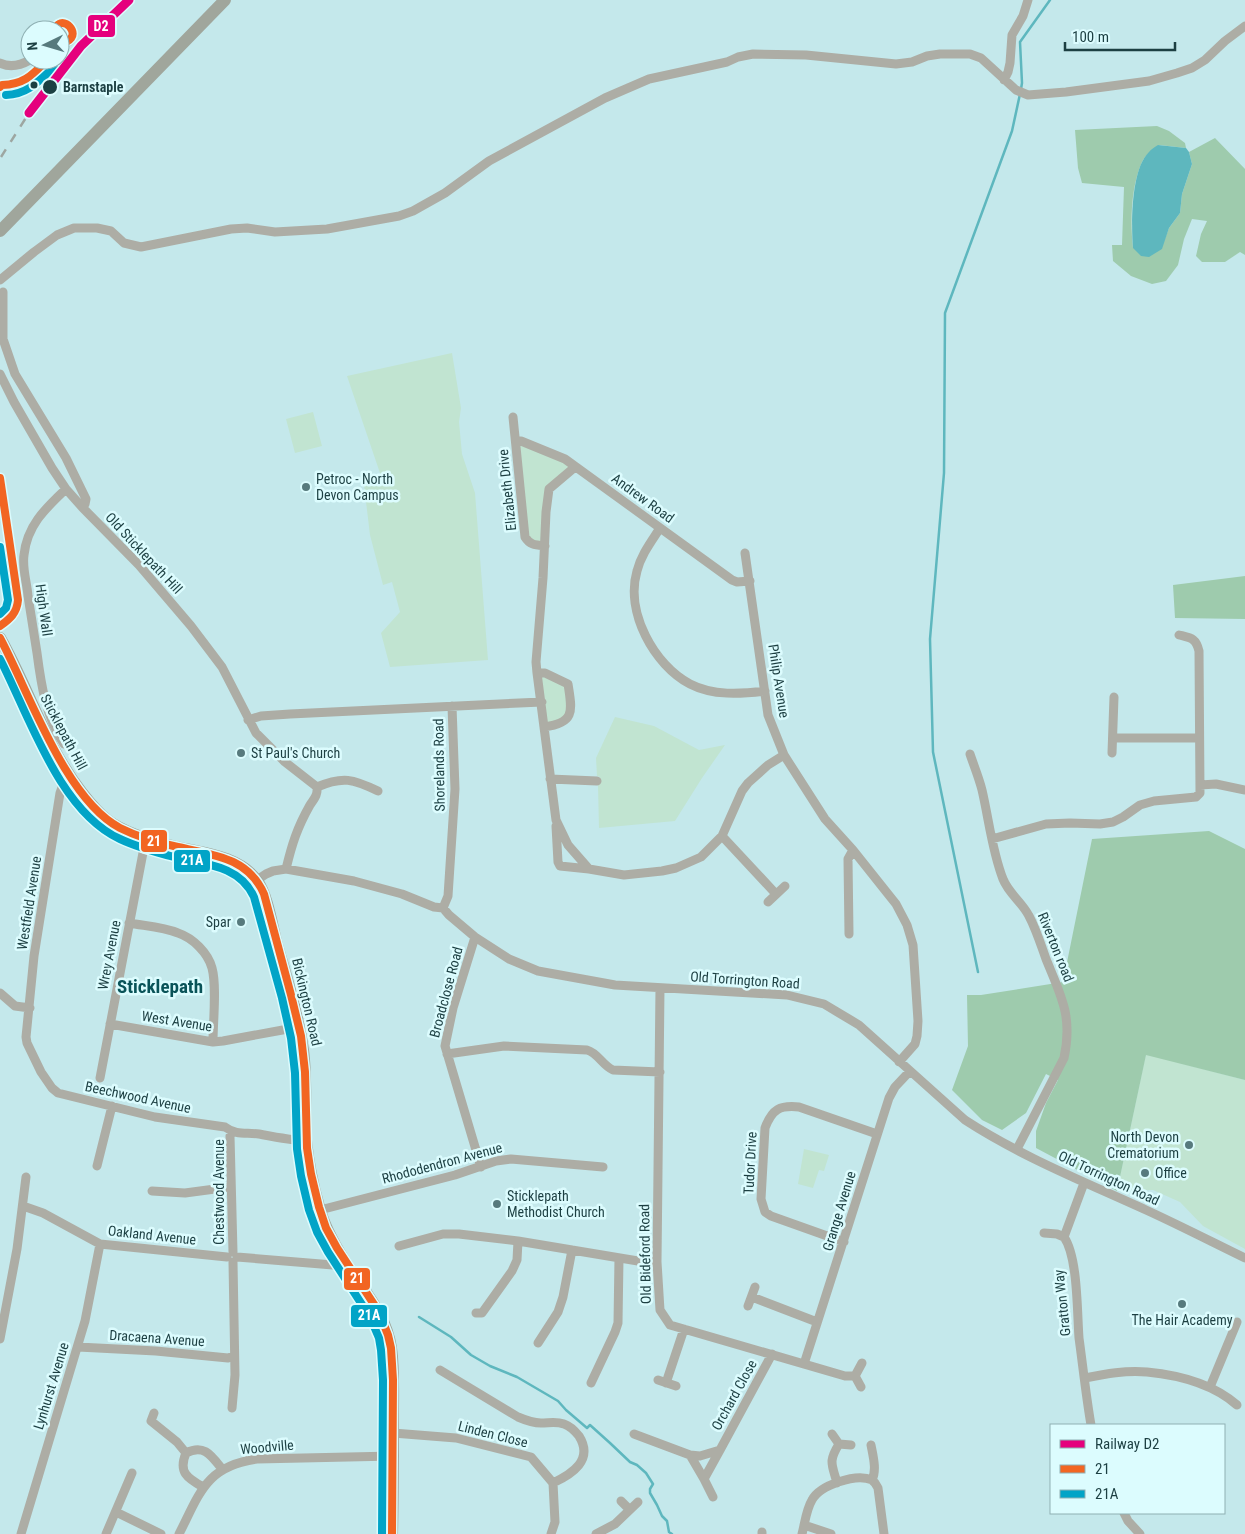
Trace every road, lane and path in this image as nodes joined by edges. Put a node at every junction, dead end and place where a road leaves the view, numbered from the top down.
1 (225, 0) edge
2 (1028, 0) edge
3 (70, 26) edge
4 (1245, 26) edge
5 (70, 40) edge
6 (0, 64) edge
7 (20, 64) edge
8 (1004, 80) junction
9 (0, 231) edge
10 (0, 280) edge
11 (3, 292) dead end
12 (0, 374) edge
13 (513, 417) dead end
14 (516, 441) junction
15 (575, 467) junction
16 (0, 478) edge
17 (66, 489) junction
18 (82, 507) junction
19 (660, 528) junction
20 (544, 546) junction
21 (745, 553) dead end
22 (750, 581) junction
23 (0, 626) edge
24 (1179, 635) dead end
25 (0, 638) edge
26 (537, 673) junction
27 (765, 691) junction
28 (1114, 698) dead end
29 (542, 702) junction
30 (452, 706) junction
31 (248, 720) junction
32 (544, 727) junction
33 (1113, 738) junction
34 (1199, 738) junction
35 (64, 744) dead end
36 (1112, 753) dead end
37 (970, 754) dead end
38 (784, 755) junction
39 (69, 777) junction
40 (550, 779) junction
41 (596, 780) dead end
42 (1200, 785) junction
43 (317, 788) junction
44 (1245, 790) edge
45 (378, 791) dead end
46 (556, 820) junction
47 (722, 836) junction
48 (146, 837) junction
49 (992, 839) junction
50 (852, 850) junction
51 (286, 869) junction
52 (589, 869) junction
53 (257, 880) junction
54 (785, 886) dead end
55 (776, 894) junction
56 (768, 902) dead end
57 (443, 908) junction
58 (129, 923) junction
59 (849, 934) dead end
60 (475, 936) junction
61 (660, 988) junction
62 (0, 992) edge
63 (30, 1008) junction
64 (110, 1024) junction
65 (299, 1027) junction
66 (26, 1037) joint
67 (212, 1042) junction
68 (447, 1054) junction
69 (900, 1062) junction
70 (660, 1072) junction
71 (910, 1072) junction
72 (100, 1078) dead end
73 (112, 1106) junction
74 (229, 1130) junction
75 (877, 1134) junction
76 (306, 1141) junction
77 (1017, 1149) junction
78 (98, 1166) dead end
79 (481, 1167) junction
80 (604, 1168) dead end
81 (26, 1177) dead end
82 (1084, 1183) junction
83 (230, 1187) junction
84 (152, 1190) dead end
85 (23, 1206) junction
86 (320, 1210) junction
87 (1044, 1233) dead end
88 (1064, 1237) junction
89 (518, 1241) junction
90 (844, 1242) junction
91 (100, 1244) junction
92 (405, 1248) dead end
93 (572, 1250) junction
94 (232, 1257) junction
95 (619, 1258) junction
96 (1245, 1258) edge
97 (344, 1260) junction
98 (657, 1262) junction
99 (755, 1287) dead end
100 (481, 1316) dead end
101 (817, 1322) junction
102 (1237, 1322) dead end
103 (684, 1329) junction
104 (0, 1339) edge
105 (537, 1346) dead end
106 (78, 1347) junction
107 (772, 1354) junction
108 (234, 1356) junction
109 (862, 1363) dead end
110 (804, 1364) junction
111 (453, 1365) dead end
112 (855, 1376) junction
113 (1084, 1378) junction
114 (591, 1382) dead end
115 (666, 1383) dead end
116 (861, 1387) dead end
117 (1210, 1387) junction
118 (1237, 1405) dead end
119 (232, 1408) dead end
120 (154, 1413) dead end
121 (1091, 1424) edge
122 (393, 1433) junction
123 (634, 1434) dead end
124 (832, 1434) dead end
125 (839, 1444) junction
126 (851, 1445) dead end
127 (871, 1445) dead end
128 (720, 1450) junction
129 (186, 1453) junction
130 (690, 1455) junction
131 (394, 1456) junction
132 (222, 1469) junction
133 (132, 1473) dead end
134 (704, 1479) junction
135 (872, 1480) junction
136 (553, 1483) junction
137 (837, 1483) junction
138 (203, 1487) junction
139 (713, 1496) dead end
140 (621, 1501) dead end
141 (638, 1502) dead end
142 (629, 1510) junction
143 (116, 1512) junction
144 (1124, 1514) edge
145 (803, 1530) edge
146 (21, 1534) edge
147 (106, 1534) edge
148 (161, 1534) edge
149 (179, 1534) edge
150 (392, 1534) edge
151 (551, 1534) edge
152 (596, 1534) edge
153 (831, 1534) edge
154 (884, 1534) edge
155 (1140, 1534) edge

1 - 9 main road
2 - 8 street
3 - 5 street
4 - 8 street
6 - 7 street
8 - 10 street
11 - 18 street
12 - 17 street, Old Sticklepath Hill
13 - 14 street, Elizabeth Drive
14 - 15 street, Andrew Road
14 - 20 street, Elizabeth Drive
15 - 19 street, Andrew Road
15 - 20 street
16 - 23 street
17 - 18 street, Old Sticklepath Hill
17 - 35 street, High Wall
18 - 31 street, Old Sticklepath Hill
19 - 22 street, Andrew Road
19 - 27 street
20 - 26 street
21 - 22 street, Philip Avenue
22 - 27 street, Philip Avenue
24 - 34 street
25 - 39 main road, Sticklepath Hill
26 - 29 street
26 - 32 street
27 - 38 street, Philip Avenue
28 - 33 street
29 - 30 street
29 - 32 street
30 - 31 street, Shorelands Road
30 - 57 street, Shorelands Road
31 - 43 street, Old Sticklepath Hill
32 - 40 street
33 - 34 street
33 - 36 street
34 - 42 street
37 - 49 street, Riverton road
38 - 47 street
38 - 50 street, Philip Avenue
39 - 48 main road, Sticklepath Hill
39 - 63 street, Westfield Avenue
40 - 41 street
40 - 46 street
42 - 44 street
42 - 49 street
43 - 45 street
43 - 51 street
46 - 52 street
46 - 52 street
47 - 52 street
47 - 55 street
48 - 53 main road, Sticklepath Hill
48 - 58 street, Wrey Avenue
49 - 77 street, Riverton road
50 - 59 street
50 - 69 street, Philip Avenue
51 - 53 street, Old Torrington Road
51 - 57 street, Old Torrington Road
53 - 65 main road, Bickington Road
54 - 55 street
55 - 56 street
57 - 60 street, Old Torrington Road
58 - 64 street, Wrey Avenue
58 - 67 street
60 - 61 street, Old Torrington Road
60 - 68 street, Broadclose Road
61 - 69 street, Old Torrington Road
61 - 70 street, Old Bideford Road
62 - 63 street
63 - 66 street, Westfield Avenue
64 - 67 street, West Avenue
64 - 72 street, Wrey Avenue
65 - 67 street, West Avenue
65 - 76 main road, Bickington Road
66 - 73 street, Beechwood Avenue
68 - 70 street, Broadclose Road
68 - 79 street, Broadclose Road
69 - 71 street, Old Torrington Road
70 - 98 street, Old Bideford Road
71 - 75 street, Grange Avenue
71 - 77 street, Old Torrington Road
73 - 74 street, Beechwood Avenue
73 - 78 street
74 - 76 street, Beechwood Avenue
74 - 83 street, Chestwood Avenue
75 - 90 street, Grange Avenue
75 - 90 street, Tudor Drive
76 - 86 main road, Bickington Road
77 - 82 street, Old Torrington Road
79 - 80 street, Rhododendron Avenue
79 - 86 street, Rhododendron Avenue
81 - 85 street
82 - 88 street
82 - 96 street, Old Torrington Road
83 - 84 street
83 - 94 street, Chestwood Avenue
85 - 91 street, Oakland Avenue
85 - 104 street
86 - 97 main road, Bickington Road
87 - 88 street
88 - 113 street, Gratton Way
89 - 92 street
89 - 93 street
89 - 100 street
90 - 101 street, Grange Avenue
91 - 94 street, Oakland Avenue
91 - 106 street, Lynhurst Avenue
93 - 95 street
93 - 105 street
94 - 97 street, Oakland Avenue
94 - 108 street, Chestwood Avenue
95 - 98 street
95 - 114 street
97 - 122 main road, Bickington Road
98 - 103 street, Old Bideford Road
99 - 101 street
101 - 110 street, Grange Avenue
102 - 117 street
103 - 107 street, Old Bideford Road
103 - 115 street
106 - 108 street, Dracaena Avenue
106 - 146 street, Lynhurst Avenue
107 - 110 street, Old Bideford Road
107 - 128 street, Orchard Close
108 - 119 street, Chestwood Avenue
109 - 112 street
110 - 112 street, Old Bideford Road
111 - 136 street
112 - 116 street
113 - 117 street
113 - 121 street, Gratton Way
117 - 118 street
120 - 129 street
122 - 131 main road, Bickington Road
122 - 136 street, Linden Close
123 - 130 street, Orchard Close
124 - 125 street
125 - 126 street
125 - 137 street
127 - 135 street
128 - 130 street, Orchard Close
128 - 134 street, Orchard Close
129 - 132 street
129 - 138 street
130 - 134 street
131 - 132 street, Woodville
131 - 150 main road, Bickington Road
132 - 138 street, Woodville
133 - 143 street
134 - 139 street
135 - 137 street
135 - 154 street
136 - 151 street
137 - 145 street
138 - 149 street, Woodville
140 - 142 street
141 - 142 street
142 - 152 street
143 - 147 street
143 - 148 street
144 - 155 street
145 - 153 street

